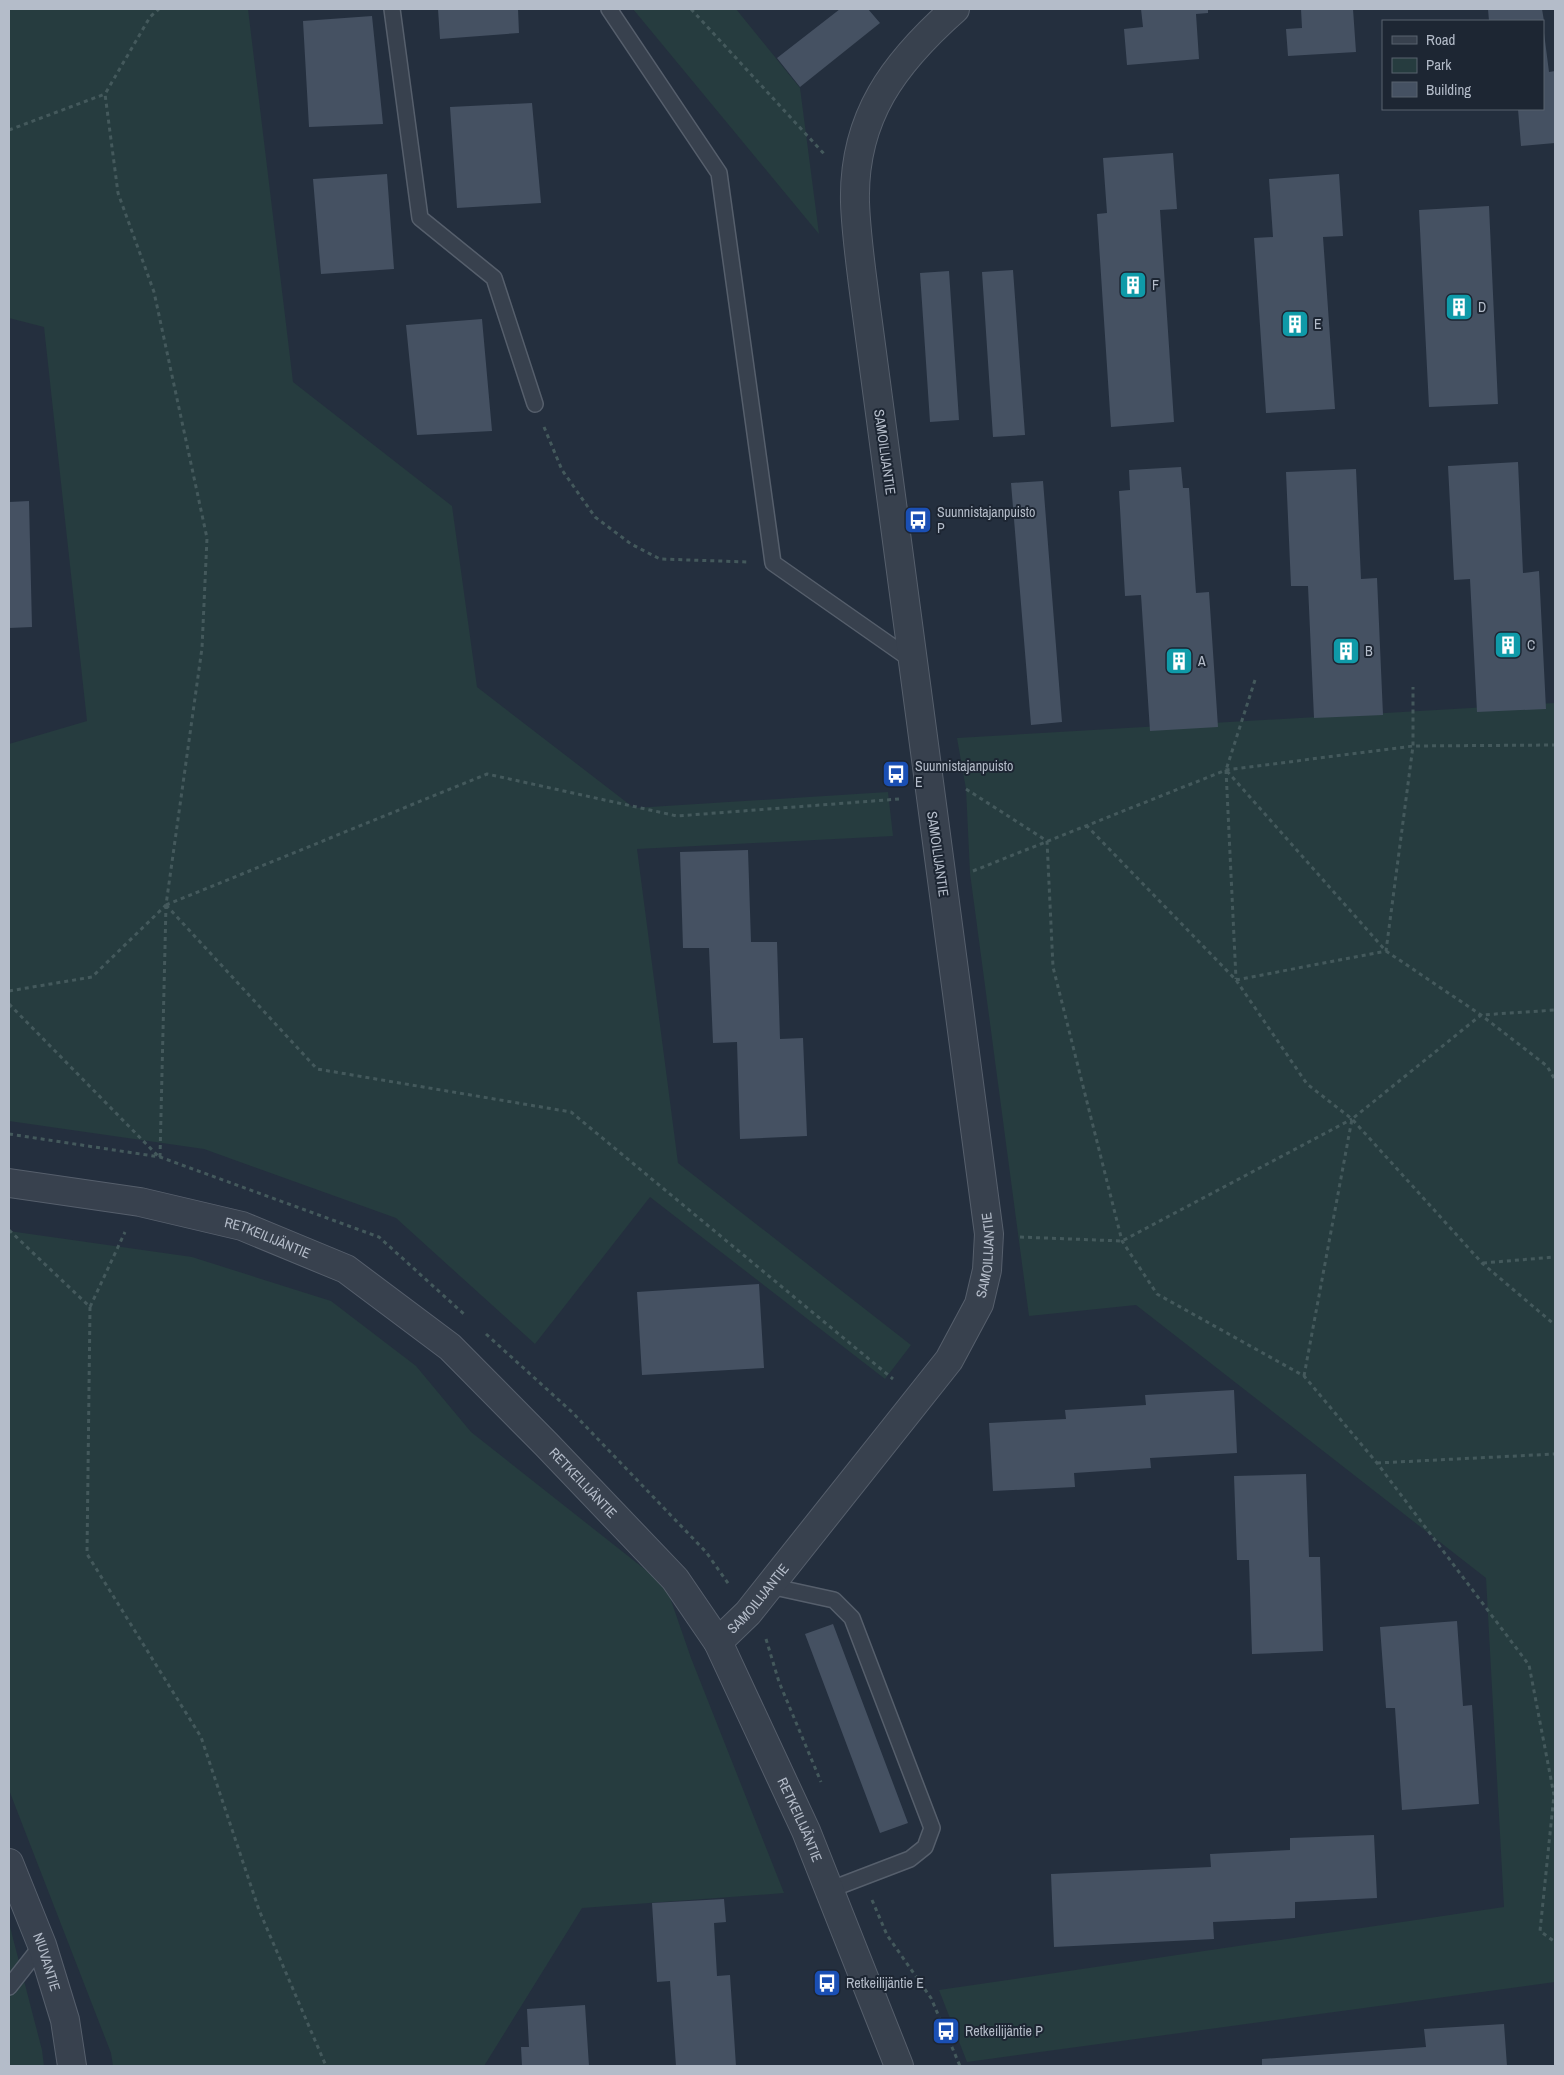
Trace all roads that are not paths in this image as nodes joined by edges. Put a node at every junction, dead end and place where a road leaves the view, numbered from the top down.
1 (392, 9) edge
2 (609, 9) edge
3 (955, 9) edge
4 (534, 404) road end
5 (913, 661) junction
6 (9, 1183) edge
7 (770, 1586) junction
8 (718, 1642) junction
9 (9, 1863) edge
10 (829, 1890) junction
11 (42, 1945) junction
12 (9, 1987) edge
13 (72, 2066) edge
14 (899, 2066) edge

1 - 4 lane
2 - 5 lane
3 - 5 street, SAMOILIJANTIE
5 - 7 street, SAMOILIJANTIE
6 - 8 street, RETKEILIJÄNTIE
7 - 8 street, SAMOILIJANTIE
7 - 10 lane
8 - 10 street, RETKEILIJÄNTIE
9 - 11 street, NIUVANTIE
10 - 14 street, RETKEILIJÄNTIE
11 - 12 lane
11 - 13 street, NIUVANTIE

